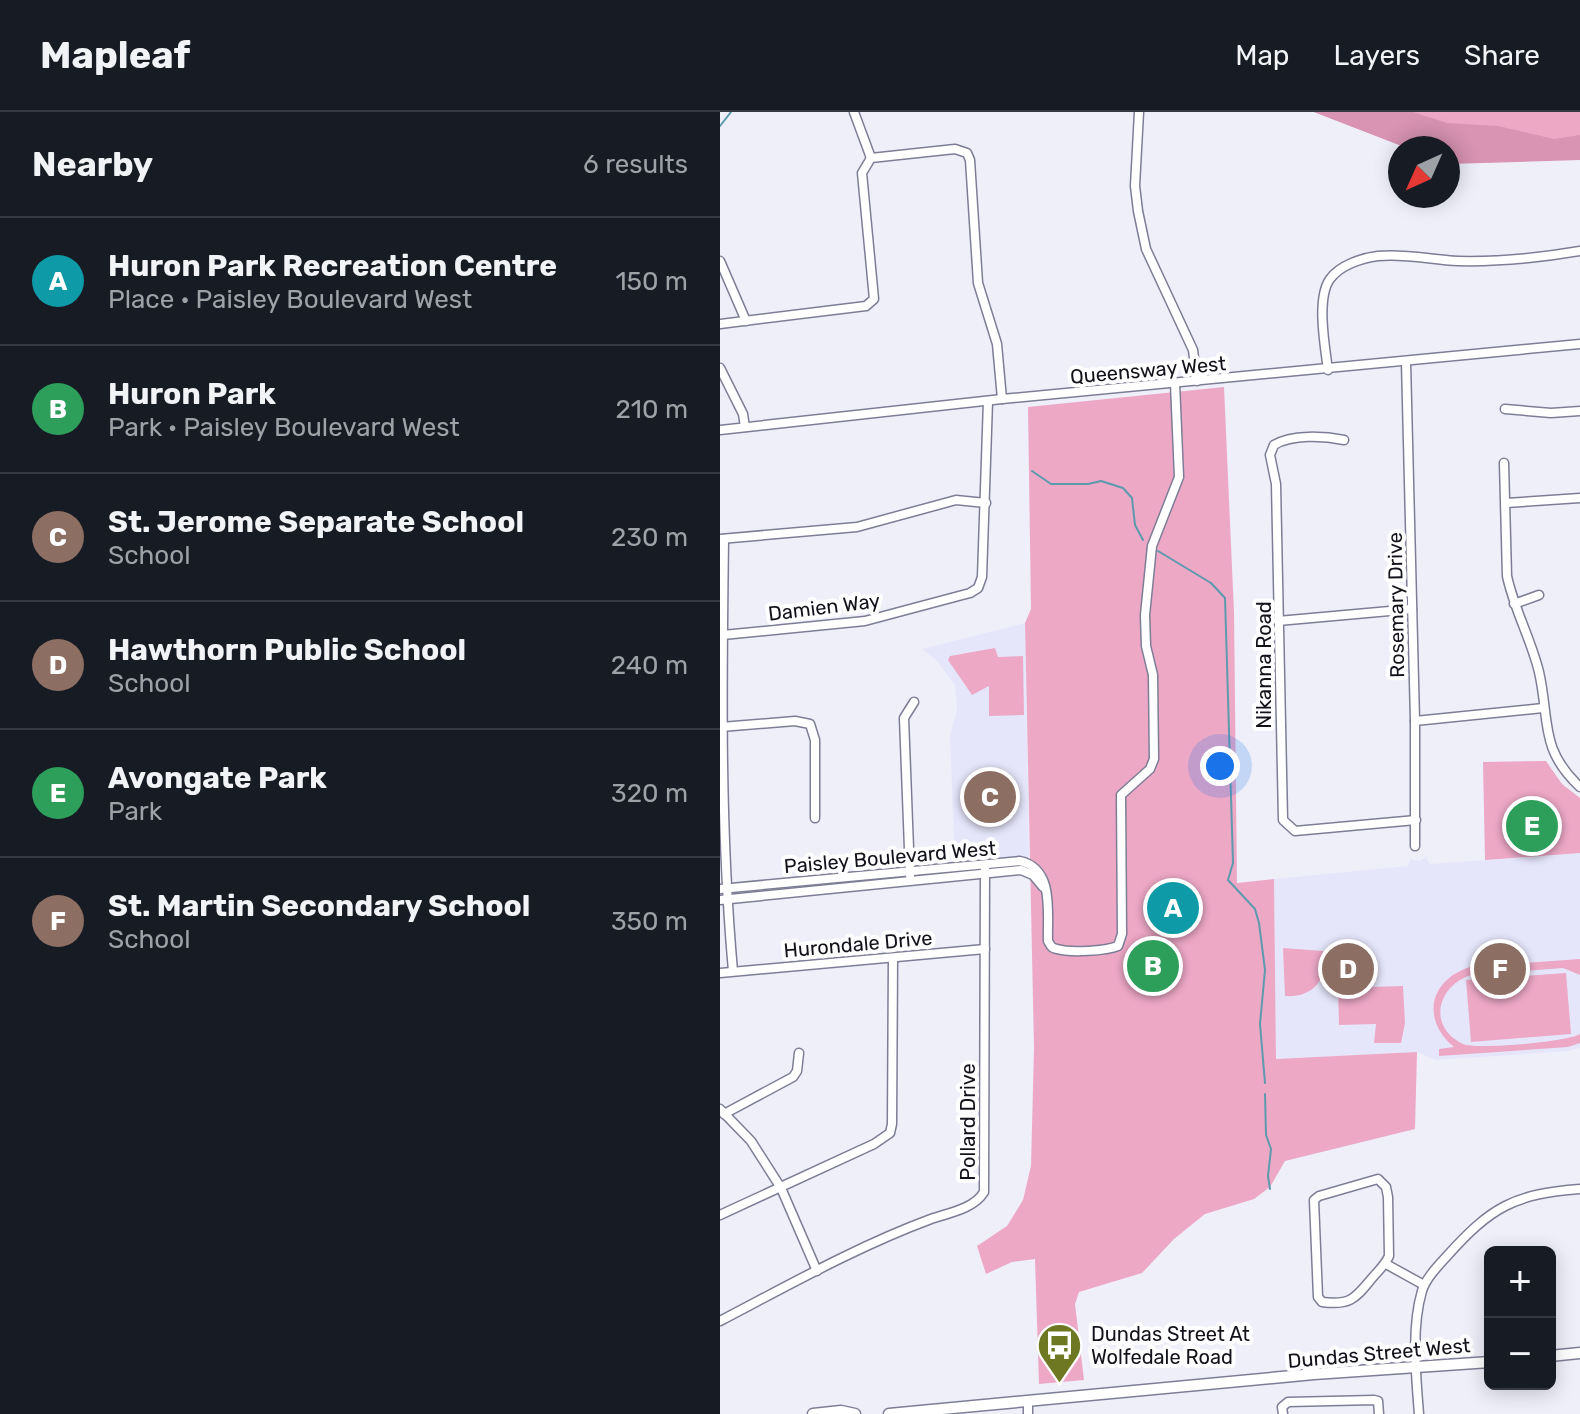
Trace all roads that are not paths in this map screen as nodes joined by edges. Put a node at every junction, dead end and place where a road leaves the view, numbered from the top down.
1 (854, 112) edge
2 (1139, 112) edge
3 (871, 158) junction
4 (1580, 251) edge
5 (720, 261) edge
6 (746, 321) junction
7 (720, 324) edge
8 (1580, 344) edge
9 (1406, 362) junction
10 (720, 368) edge
11 (1328, 370) junction
12 (1197, 381) junction
13 (1175, 383) junction
14 (1002, 399) junction
15 (988, 401) junction
16 (1505, 409) dead end
17 (1580, 411) edge
18 (745, 427) junction
19 (720, 430) edge
20 (1344, 440) dead end
21 (1504, 463) dead end
22 (1580, 498) edge
23 (986, 503) junction
24 (1506, 503) junction
25 (722, 539) edge
26 (1539, 595) dead end
27 (1514, 604) junction
28 (1412, 609) junction
29 (1278, 621) junction
30 (723, 635) junction
31 (914, 702) dead end
32 (1543, 708) junction
33 (1415, 721) junction
34 (721, 727) edge
35 (721, 777) edge
36 (1580, 787) edge
37 (815, 818) dead end
38 (1416, 820) junction
39 (1415, 846) dead end
40 (985, 869) junction
41 (910, 871) junction
42 (910, 881) junction
43 (723, 889) edge
44 (723, 899) edge
45 (985, 949) junction
46 (893, 958) junction
47 (733, 971) junction
48 (720, 973) edge
49 (799, 1053) dead end
50 (722, 1111) edge
51 (781, 1188) junction
52 (1580, 1189) edge
53 (720, 1215) edge
54 (1386, 1264) junction
55 (817, 1271) junction
56 (1424, 1285) junction
57 (720, 1321) edge
58 (1580, 1353) edge
59 (1556, 1355) edge
60 (1484, 1362) edge
61 (1417, 1367) junction
62 (1028, 1401) junction
63 (813, 1414) edge
64 (855, 1414) edge
65 (889, 1414) edge
66 (1028, 1414) edge
67 (1283, 1414) edge
68 (1379, 1414) edge
69 (1419, 1414) edge

1 - 3 street
2 - 12 street
3 - 6 street
3 - 14 street
4 - 11 street
5 - 6 street
6 - 7 street
8 - 9 street, Queensway West
9 - 11 street, Queensway West
9 - 28 street, Rosemary Drive
10 - 18 street
11 - 12 street, Queensway West
12 - 13 street, Queensway West
13 - 14 street, Queensway West
13 - 40 street, Paisley Boulevard West
14 - 15 street, Queensway West
15 - 18 street, Queensway West
15 - 23 street, Damien Way
16 - 17 street
18 - 19 street, Queensway West
20 - 29 street, Nikanna Road
21 - 24 street
22 - 24 street
23 - 25 street
23 - 30 street, Damien Way
24 - 27 street
25 - 30 street
26 - 27 street
27 - 32 street
28 - 29 street
28 - 33 street, Rosemary Drive
29 - 38 street, Nikanna Road
30 - 34 street
31 - 41 street
32 - 33 street
32 - 36 street
33 - 38 street, Rosemary Drive
34 - 35 street
34 - 37 street
35 - 43 street
38 - 39 street, Rosemary Drive
40 - 41 street, Paisley Boulevard West
40 - 42 street, Paisley Boulevard West
40 - 45 street, Pollard Drive
41 - 42 street
41 - 43 street, Paisley Boulevard West
42 - 44 street, Paisley Boulevard West
43 - 44 street
44 - 47 street
45 - 46 street, Hurondale Drive
45 - 55 street, Pollard Drive
46 - 47 street, Hurondale Drive
46 - 51 street
47 - 48 street, Hurondale Drive
49 - 50 street
50 - 51 street
51 - 53 street
51 - 55 street
52 - 56 street
54 - 54 street
54 - 56 street
55 - 57 street, Pollard Drive
56 - 61 street
58 - 59 main road
60 - 61 main road, Dundas Street West
61 - 62 main road, Dundas Street West
61 - 69 street
62 - 65 main road, Dundas Street West
62 - 66 street
63 - 64 main road
67 - 68 street

